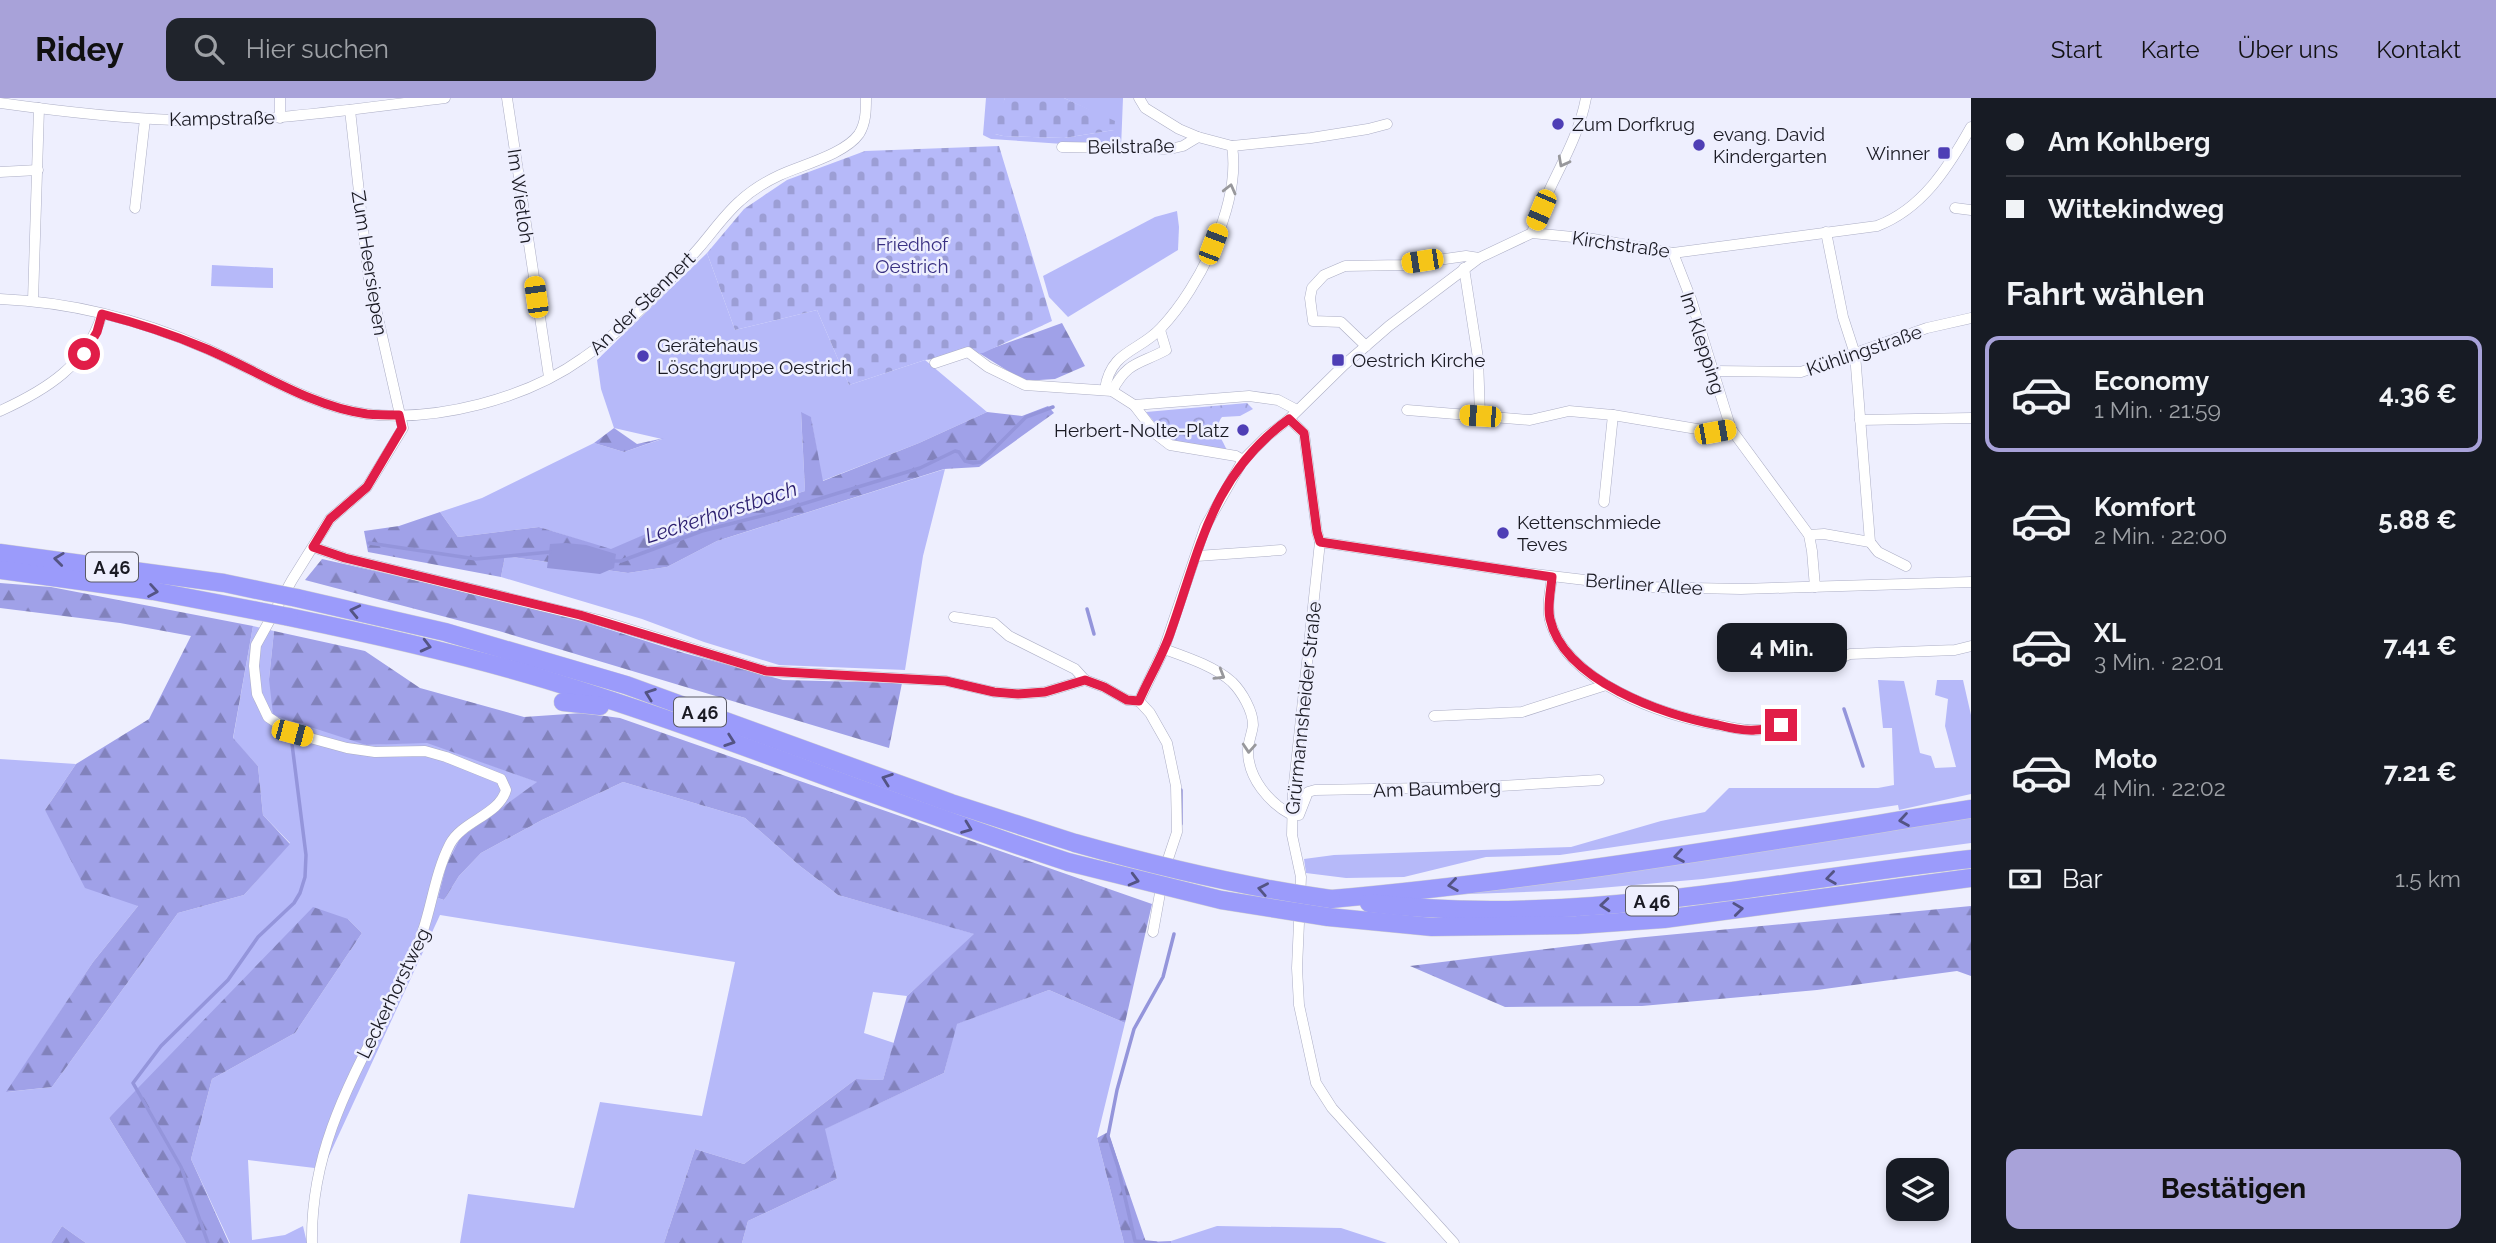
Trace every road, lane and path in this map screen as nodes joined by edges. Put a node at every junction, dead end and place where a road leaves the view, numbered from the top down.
1 (280, 98) edge
2 (444, 98) edge
3 (507, 98) edge
4 (866, 98) edge
5 (1139, 98) edge
6 (1586, 98) edge
7 (0, 103) edge
8 (39, 108) junction
9 (350, 110) junction
10 (145, 118) junction
11 (280, 118) junction
12 (1387, 124) dead end
13 (1971, 127) edge
14 (1198, 137) junction
15 (1232, 146) junction
16 (1062, 147) dead end
17 (38, 170) junction
18 (0, 172) edge
19 (135, 208) dead end
20 (1955, 208) dead end
21 (1971, 210) edge
22 (1826, 232) junction
23 (1532, 233) junction
24 (1673, 253) junction
25 (1479, 258) junction
26 (1464, 268) junction
27 (0, 299) edge
28 (33, 301) junction
29 (102, 314) junction
30 (1971, 318) edge
31 (1160, 330) junction
32 (1366, 346) junction
33 (1855, 354) junction
34 (935, 363) dead end
35 (1714, 371) junction
36 (549, 377) junction
37 (1106, 389) junction
38 (1134, 405) junction
39 (1297, 410) junction
40 (1407, 410) dead end
41 (0, 411) edge
42 (399, 415) junction
43 (1613, 415) junction
44 (1480, 416) junction
45 (1971, 418) edge
46 (1289, 419) junction
47 (1860, 420) junction
48 (1731, 429) junction
49 (1243, 460) junction
50 (1604, 502) dead end
51 (1809, 534) junction
52 (1320, 542) junction
53 (1870, 542) junction
54 (313, 547) junction
55 (1281, 550) dead end
56 (0, 553) edge
57 (1197, 556) junction
58 (175, 565) dead end
59 (1906, 566) dead end
60 (0, 570) edge
61 (1552, 577) junction
62 (1971, 582) edge
63 (224, 583) junction
64 (1815, 587) junction
65 (954, 617) dead end
66 (335, 627) junction
67 (1971, 646) edge
68 (383, 648) dead end
69 (1164, 649) junction
70 (1834, 661) dead end
71 (1085, 680) junction
72 (1606, 685) junction
73 (1139, 701) junction
74 (564, 702) dead end
75 (1434, 716) dead end
76 (666, 719) junction
77 (1781, 725) dead end
78 (1599, 780) dead end
79 (1971, 809) edge
80 (1292, 815) junction
81 (1971, 859) edge
82 (1971, 878) edge
83 (1331, 899) junction
84 (1153, 932) dead end
85 (312, 1243) edge
86 (1454, 1243) edge

1 - 11 street
2 - 9 street, Kampstraße
3 - 36 street, Im Wietloh
4 - 36 street, An der Stennert
5 - 14 street, Beilstraße
6 -> 23 street
7 - 8 street, Kampstraße
8 - 10 street, Kampstraße
8 - 17 street
9 - 11 street, Kampstraße
9 - 42 street, Zum Heersiepen
10 - 11 street, Kampstraße
10 - 19 street
12 - 15 street
13 - 22 street, Kirchstraße
14 - 15 street, Beilstraße
14 - 16 street, Beilstraße
31 -> 15 street
17 - 18 street
17 - 28 street
20 - 21 street
22 - 24 street, Kirchstraße
22 - 33 street
23 - 24 street, Kirchstraße
23 - 25 street
24 - 35 street, Im Klepping
25 - 26 street
25 - 32 street
26 - 32 street
26 - 44 street
27 - 28 street, An der Stennert
28 - 29 street, An der Stennert
29 - 41 street
29 - 42 street, An der Stennert
30 - 33 street, Kühlingstraße
31 - 37 street
31 - 37 street
32 - 39 street
33 - 35 street, Kühlingstraße
33 - 47 street
34 - 37 street
35 - 48 street, Im Klepping
36 - 42 street, An der Stennert
37 - 38 street
38 - 39 street
38 - 49 street
39 - 46 street
40 - 44 street
42 - 54 street, Leckerhorstweg
43 - 44 street
43 - 48 street
43 - 50 street
45 - 47 street
46 - 49 street
46 - 52 street, Grürmannsheider Straße
47 - 53 street
48 - 51 street, Im Klepping
49 - 57 street
51 - 53 street
51 - 64 street, Im Klepping
52 - 61 street, Berliner Allee
52 - 80 street, Grürmannsheider Straße
53 - 59 street
54 - 71 street
54 - 85 street, Leckerhorstweg
55 - 57 street
63 -> 56 highway, A 46
57 - 69 street
58 - 63 highway
60 -> 66 highway, A 46, bridge
61 - 64 street, Berliner Allee
61 - 72 street
62 - 64 street, Berliner Allee
83 -> 63 highway, A 46, bridge
65 - 71 street
66 - 68 highway
66 -> 76 highway, A 46
67 - 70 street
69 - 73 street
69 -> 80 street
71 - 73 street
72 - 75 street
72 - 77 street
73 - 84 street
74 - 76 highway
76 -> 82 highway, A 46, bridge
78 - 80 street, Am Baumberg
79 -> 83 highway
80 - 86 street, Grürmannsheider Straße
81 -> 83 highway, A 46

